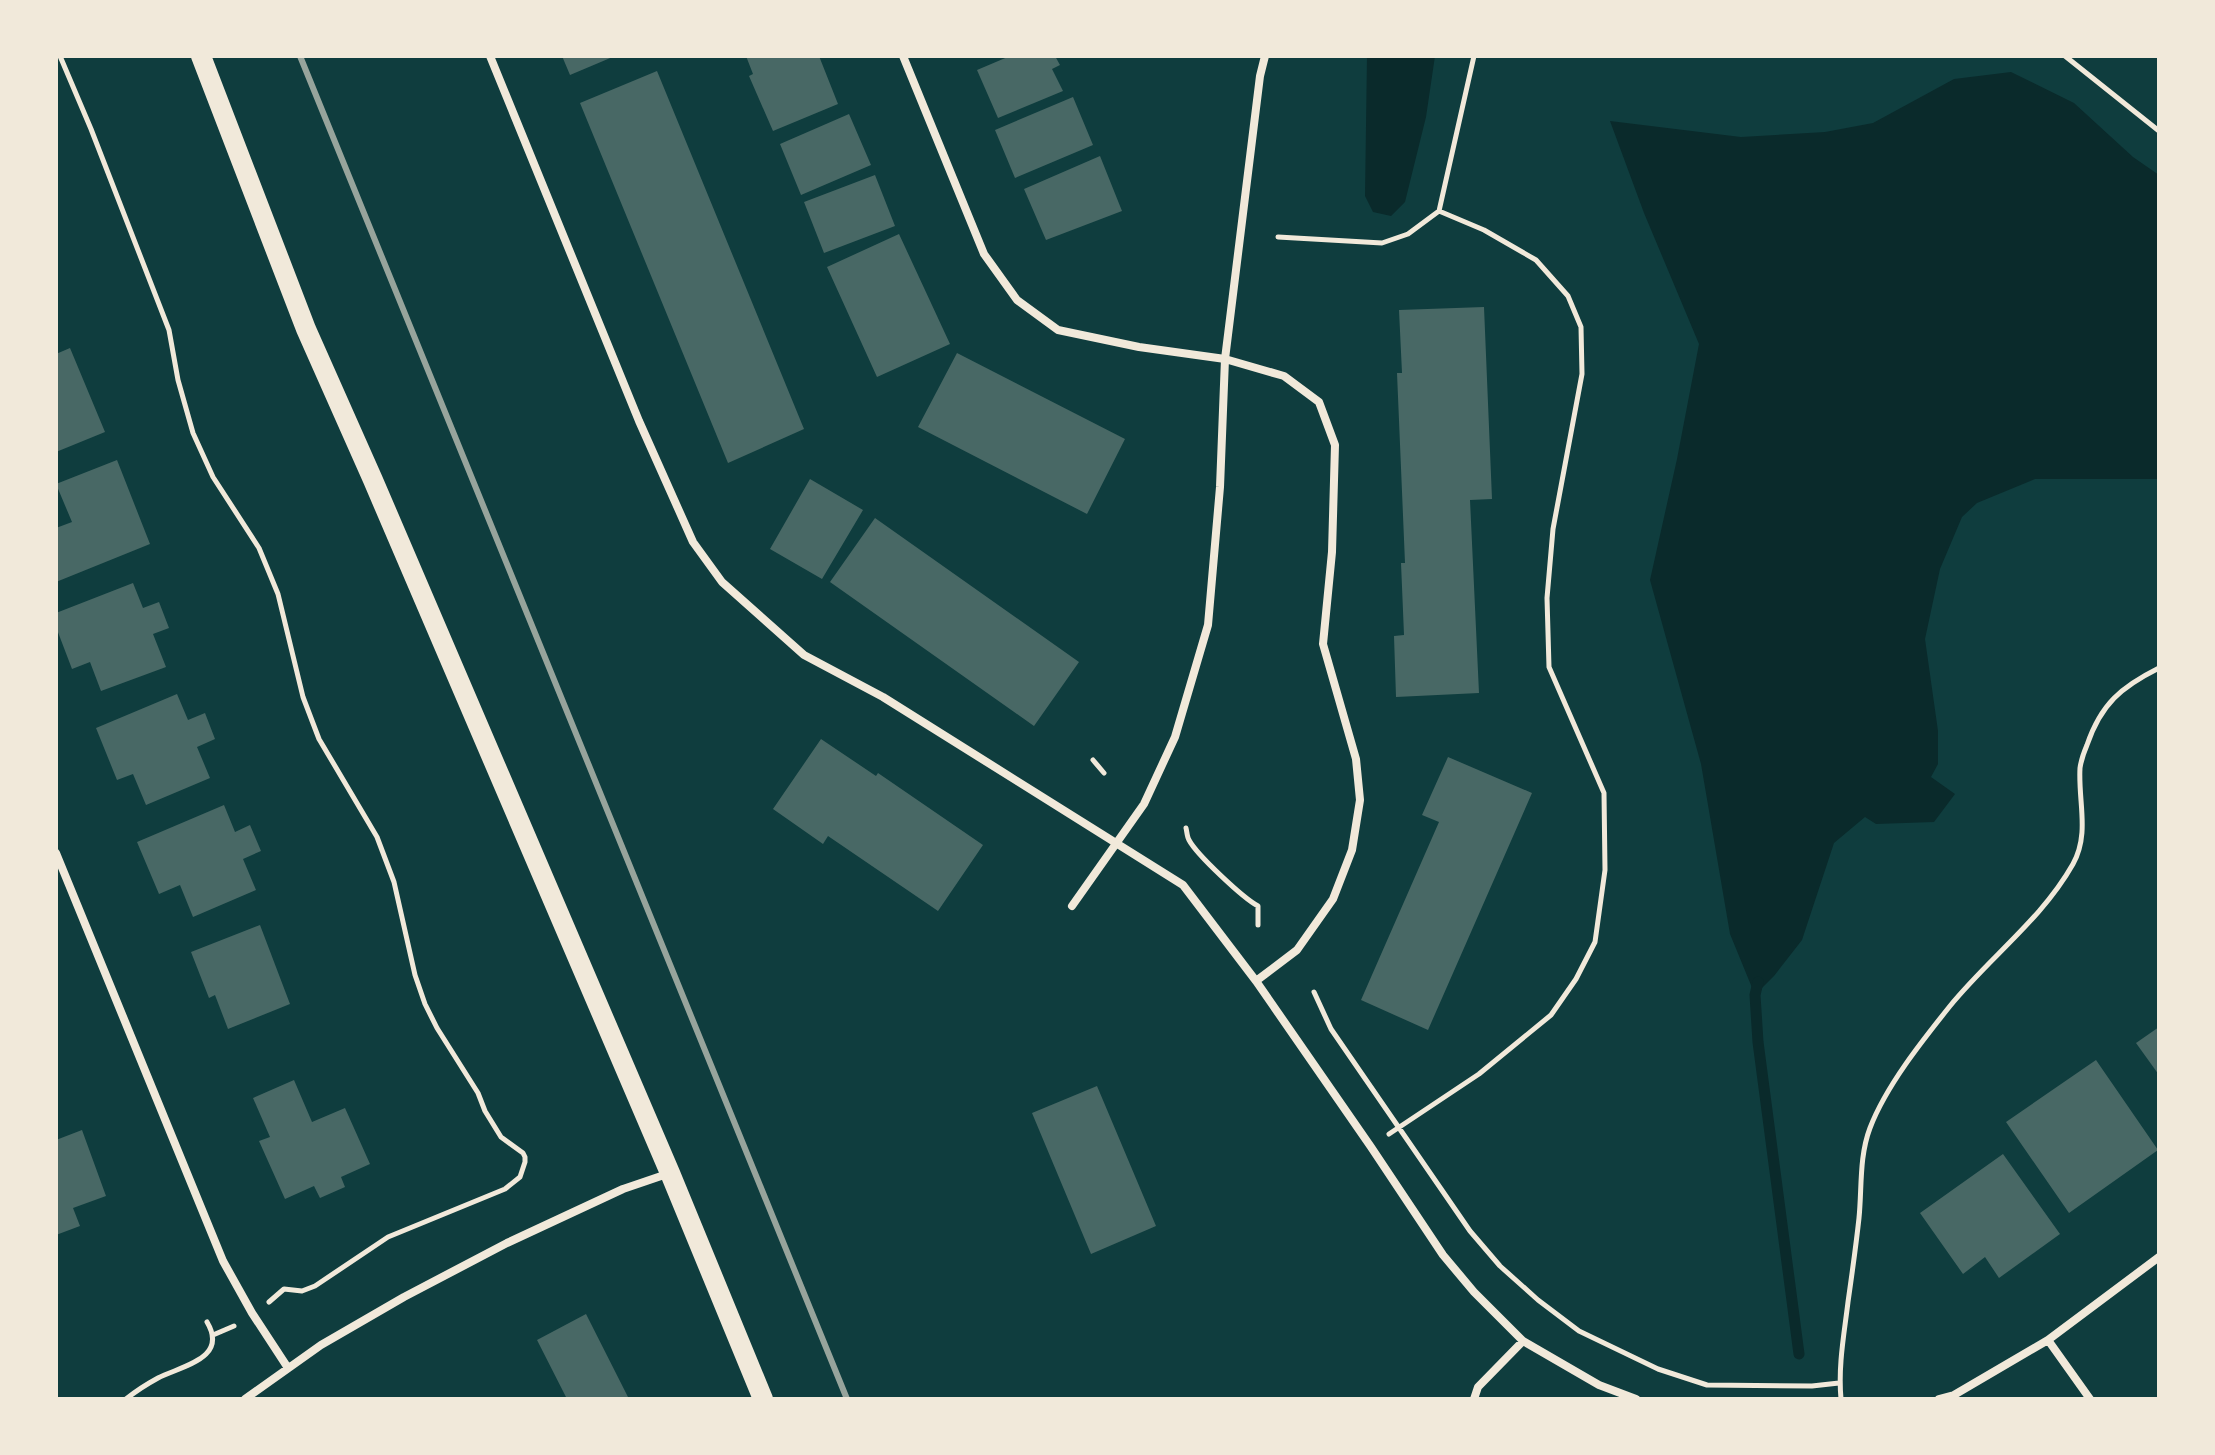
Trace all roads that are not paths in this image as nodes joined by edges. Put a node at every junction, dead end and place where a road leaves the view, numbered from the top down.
1 (201, 56) edge
2 (490, 56) edge
3 (903, 56) edge
4 (1265, 56) edge
5 (1225, 359) junction
6 (1115, 844) junction
7 (56, 853) edge
8 (1072, 906) dead end
9 (1256, 981) junction
10 (670, 1173) junction
11 (2159, 1257) edge
12 (2048, 1340) junction
13 (1523, 1341) junction
14 (288, 1368) junction
15 (245, 1399) edge
16 (763, 1399) edge
17 (1474, 1399) edge
18 (1636, 1399) edge
19 (1939, 1399) edge
20 (2090, 1399) edge

1 - 10 main road
2 - 6 street
3 - 5 street
4 - 5 street
5 - 6 street
5 - 9 street
6 - 8 street
6 - 9 street
7 - 14 street
9 - 13 street
10 - 14 street
10 - 16 main road
11 - 12 street
12 - 19 street
12 - 20 street
13 - 17 street
13 - 18 street
14 - 15 street

